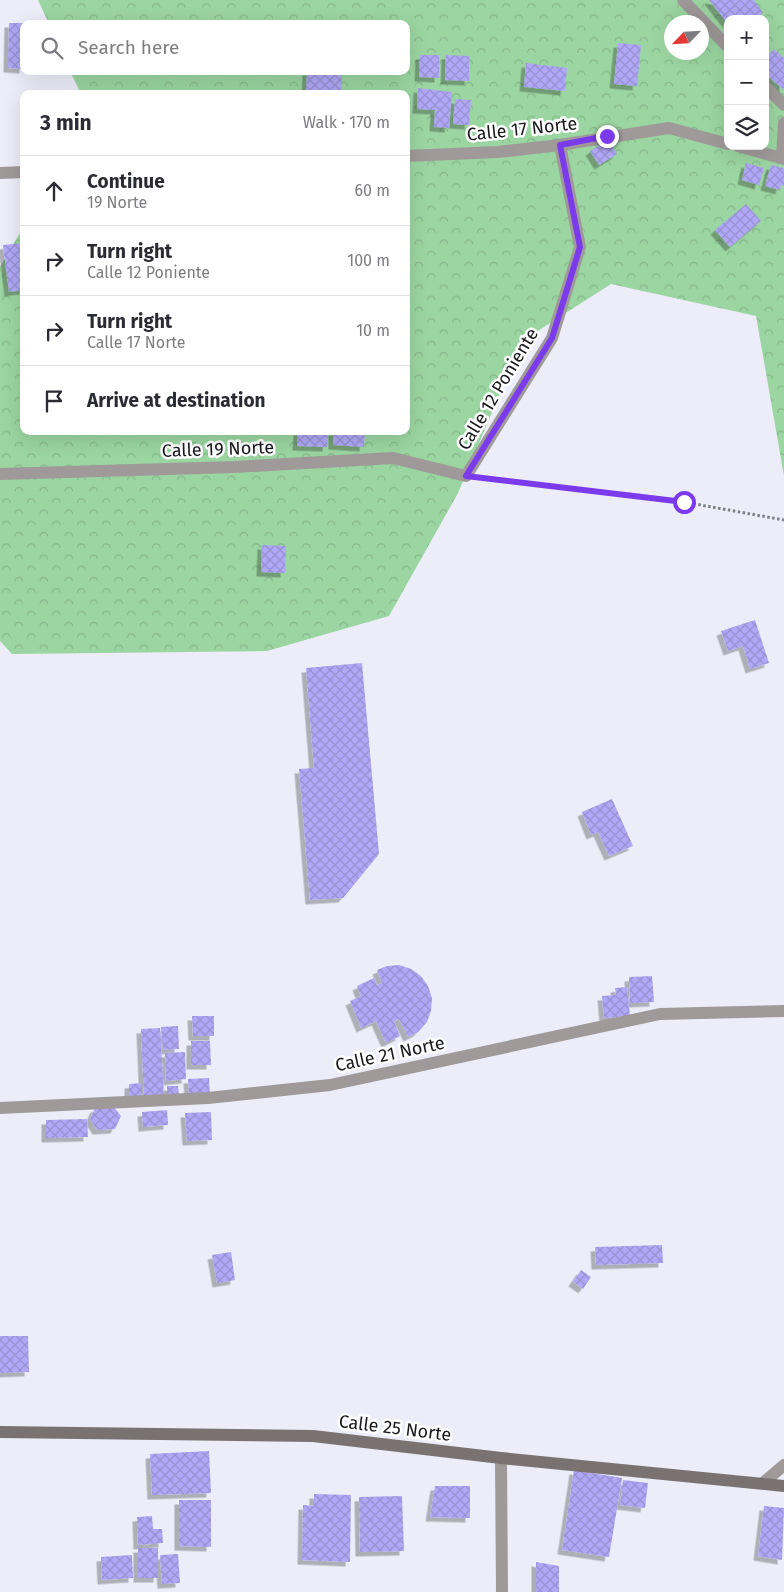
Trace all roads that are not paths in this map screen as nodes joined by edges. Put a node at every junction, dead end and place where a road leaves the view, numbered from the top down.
1 (683, 0) edge
2 (724, 43) edge
3 (769, 90) edge
4 (784, 105) edge
5 (784, 123) edge
6 (724, 143) edge
7 (560, 145) junction
8 (752, 150) edge
9 (410, 156) edge
10 (783, 159) edge
11 (20, 172) edge
12 (0, 173) edge
13 (0, 474) edge
14 (466, 476) joint
15 (784, 1011) edge
16 (0, 1108) edge
17 (0, 1432) edge
18 (501, 1458) junction
19 (784, 1465) edge
20 (763, 1483) junction
21 (784, 1486) edge
22 (502, 1592) edge

1 - 2 street
3 - 4 street
5 - 10 street
6 - 7 street, Calle 17 Norte
7 - 9 street, Calle 17 Norte
7 - 14 street, Calle 12 Poniente
8 - 10 street
11 - 12 street
13 - 14 street, Calle 19 Norte
15 - 16 street, Calle 21 Norte
17 - 18 street, Calle 25 Norte
18 - 20 street, Calle 25 Norte
18 - 22 street
19 - 20 street
20 - 21 street, Calle 25 Norte

